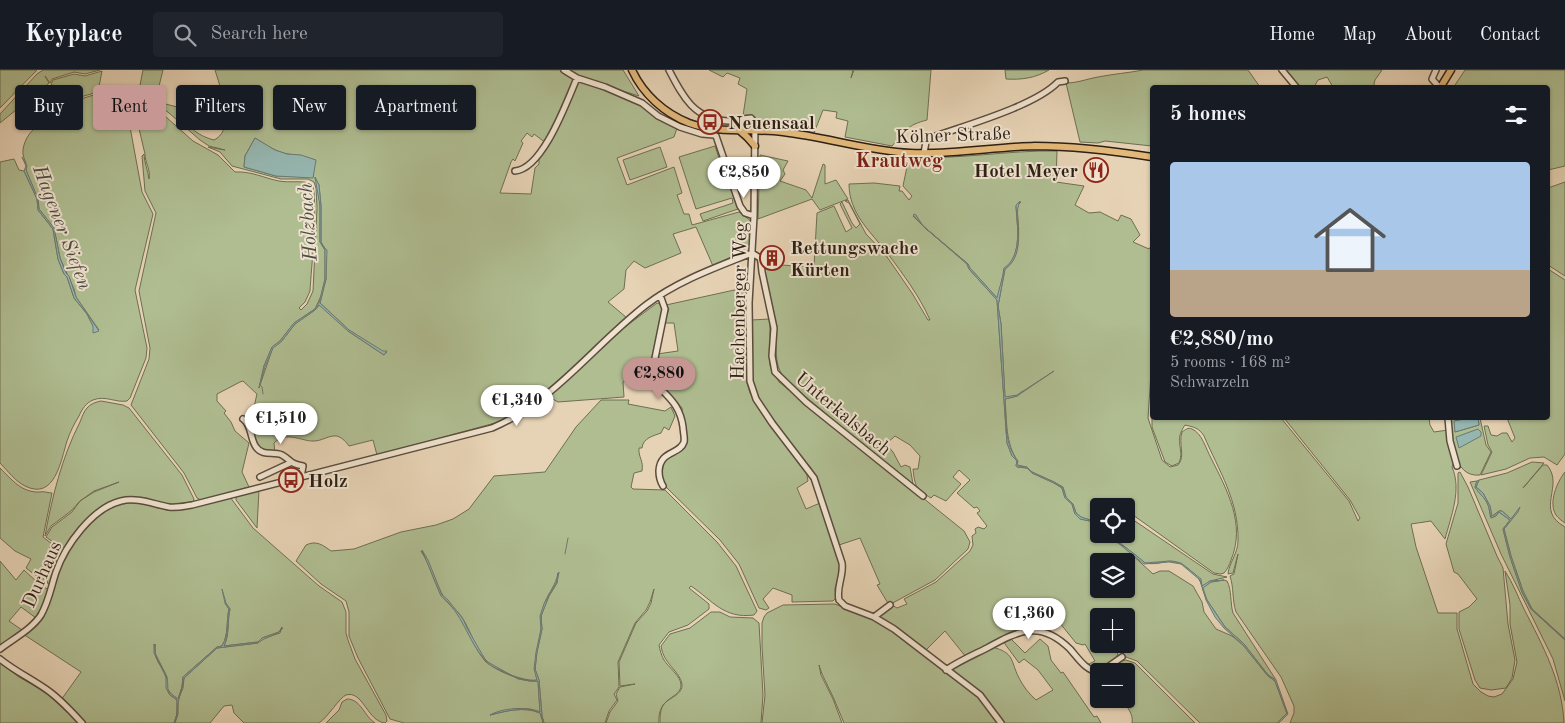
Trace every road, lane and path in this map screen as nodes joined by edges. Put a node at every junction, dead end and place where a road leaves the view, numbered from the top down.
1 (564, 70) edge
2 (632, 70) edge
3 (669, 70) edge
4 (1282, 70) edge
5 (1436, 70) edge
6 (1451, 70) edge
7 (577, 78) junction
8 (1065, 82) dead end
9 (1294, 85) edge
10 (1437, 85) edge
11 (1442, 85) edge
12 (738, 130) junction
13 (755, 130) junction
14 (755, 146) junction
15 (924, 153) junction
16 (1150, 157) edge
17 (515, 170) dead end
18 (754, 216) junction
19 (752, 253) junction
20 (660, 295) junction
21 (243, 419) dead end
22 (1448, 420) edge
23 (290, 463) junction
24 (1457, 466) dead end
25 (260, 477) dead end
26 (301, 477) junction
27 (663, 486) dead end
28 (923, 496) dead end
29 (890, 605) dead end
30 (874, 617) junction
31 (0, 649) edge
32 (1122, 657) dead end
33 (0, 660) edge
34 (1113, 663) edge
35 (946, 670) junction
36 (1090, 670) edge
37 (82, 723) edge
38 (1001, 723) edge

1 - 7 street
2 - 12 main road, Kölner Straße
3 - 13 street, Kölner Straße
4 - 9 street
5 - 10 street
6 - 11 main road
7 - 17 street
7 - 18 street
8 - 15 street
12 - 13 main road, Kölner Straße
12 - 14 main road
13 - 14 street, Hachenberger Weg
13 - 15 main road, Kölner Straße
14 - 18 street, Hachenberger Weg
15 - 16 main road, Kölner Straße
18 - 19 street, Hachenberger Weg
19 - 20 street
19 - 28 street, Unterkalsbach
19 - 30 street, Hachenberger Weg
20 - 26 street
20 - 27 street
21 - 23 street
22 - 24 street
23 - 25 street
23 - 26 street
26 - 31 street, Durhaus
29 - 30 street
30 - 35 street, Hachenberger Weg
32 - 34 street
33 - 37 street
35 - 36 street
35 - 38 street, Hachenberger Weg

